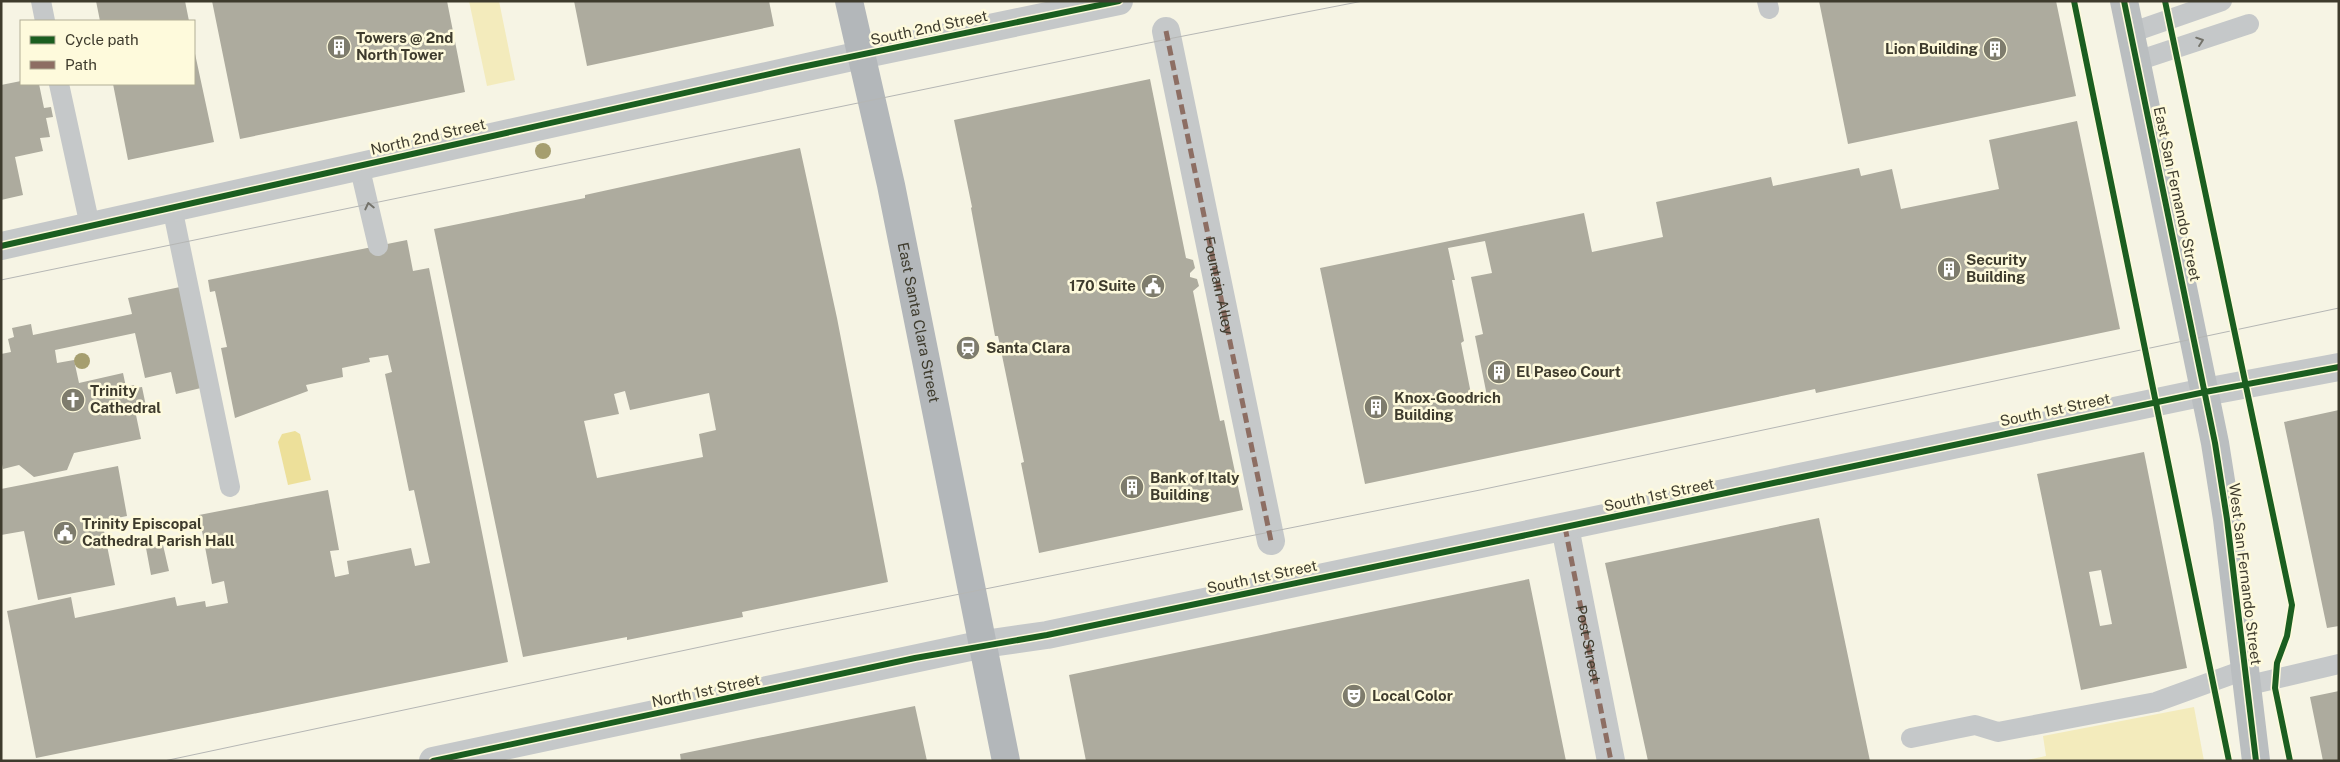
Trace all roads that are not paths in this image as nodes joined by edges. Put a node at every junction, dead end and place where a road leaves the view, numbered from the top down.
1 (41, 1) edge
2 (849, 1) edge
3 (1119, 1) edge
4 (2124, 1) edge
5 (2222, 1) edge
6 (46, 20) edge
7 (2249, 24) dead end
8 (1166, 31) dead end
9 (2130, 33) junction
10 (861, 54) junction
11 (2136, 61) junction
12 (59, 85) edge
13 (359, 165) junction
14 (172, 207) junction
15 (90, 226) junction
16 (1, 246) edge
17 (378, 246) dead end
18 (2339, 367) edge
19 (2205, 392) junction
20 (230, 487) dead end
21 (1565, 527) junction
22 (1271, 541) dead end
23 (984, 644) junction
24 (2339, 664) edge
25 (2245, 678) junction
26 (1911, 738) dead end
27 (434, 761) edge
28 (1006, 761) edge
29 (1611, 761) edge
30 (2256, 761) edge

1 - 6 lane
2 - 10 main road, East Santa Clara Street
3 - 10 street, South 2nd Street
4 - 9 main road, East San Fernando Street
5 - 9 lane
11 -> 7 lane
8 - 22 street, Fountain Alley
9 - 11 main road, East San Fernando Street
10 - 13 street, North 2nd Street
10 - 23 main road, East Santa Clara Street
11 - 19 main road, East San Fernando Street
12 - 15 lane
13 - 14 street, North 2nd Street
17 -> 13 lane
14 - 15 street, North 2nd Street
14 - 20 lane
15 - 16 street, North 2nd Street
18 - 19 street, South 1st Street
19 - 21 street, South 1st Street
19 - 25 main road, West San Fernando Street
21 - 23 street, South 1st Street
21 - 29 street, Post Street
23 - 27 street, North 1st Street
23 - 28 main road, East Santa Clara Street
24 - 25 lane
25 - 26 lane
25 - 30 main road, West San Fernando Street

